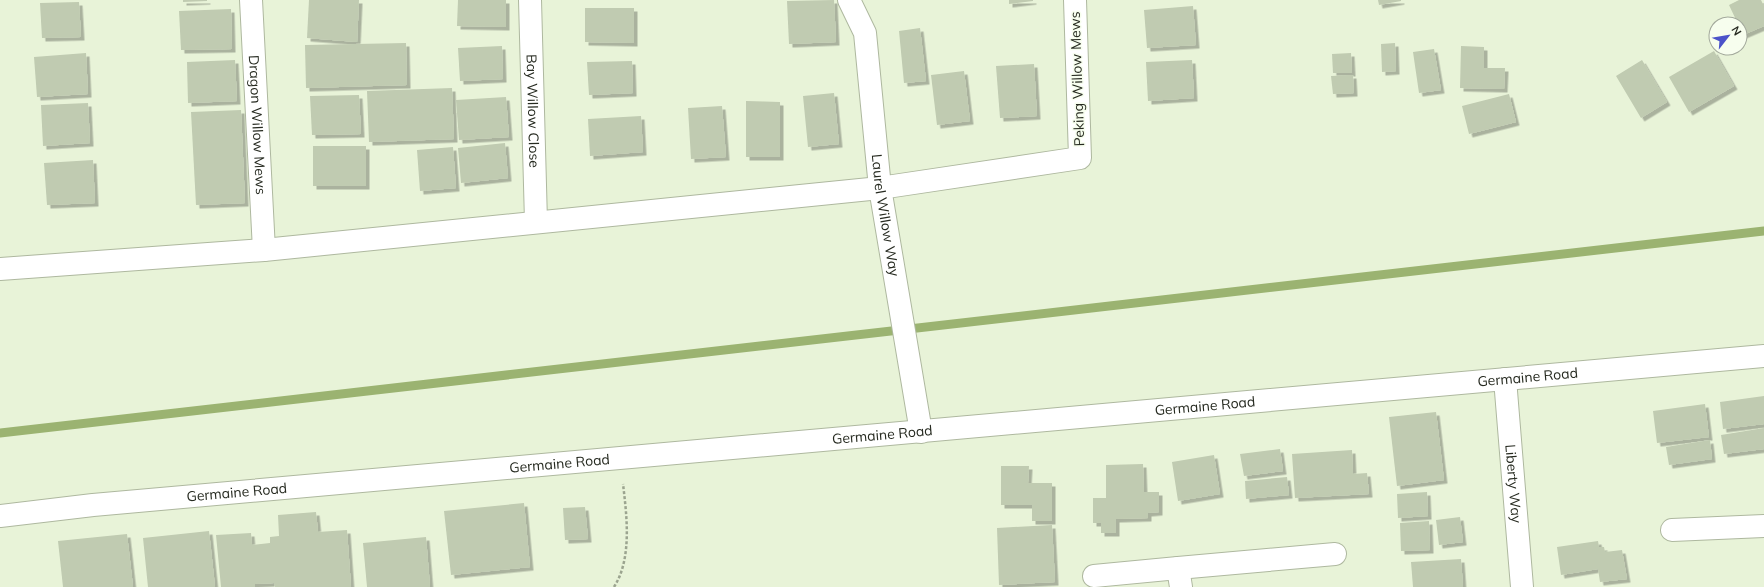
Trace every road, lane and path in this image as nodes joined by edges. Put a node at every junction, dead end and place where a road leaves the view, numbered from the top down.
1 (251, 0) edge
2 (530, 0) edge
3 (849, 0) edge
4 (1075, 0) edge
5 (880, 188) junction
6 (536, 222) junction
7 (264, 250) junction
8 (0, 269) edge
9 (1764, 356) edge
10 (1505, 380) junction
11 (921, 432) junction
12 (620, 458) junction
13 (0, 516) edge
14 (1764, 526) edge
15 (1672, 530) dead end
16 (1335, 554) dead end
17 (1094, 576) dead end
18 (1180, 578) edge
19 (614, 587) edge
20 (1522, 587) edge

1 - 7 street, Dragon Willow Mews
2 - 6 street, Bay Willow Close
3 - 5 street, Laurel Willow Way
4 - 5 street, Peking Willow Mews
5 - 6 street
5 - 11 street, Laurel Willow Way
6 - 7 street
7 - 8 street
9 - 10 street, Germaine Road
10 - 11 street, Germaine Road
10 - 20 street, Liberty Way
11 - 12 street, Germaine Road
12 - 13 street, Germaine Road
12 - 19 path
14 - 15 street
16 - 18 street
17 - 18 street

